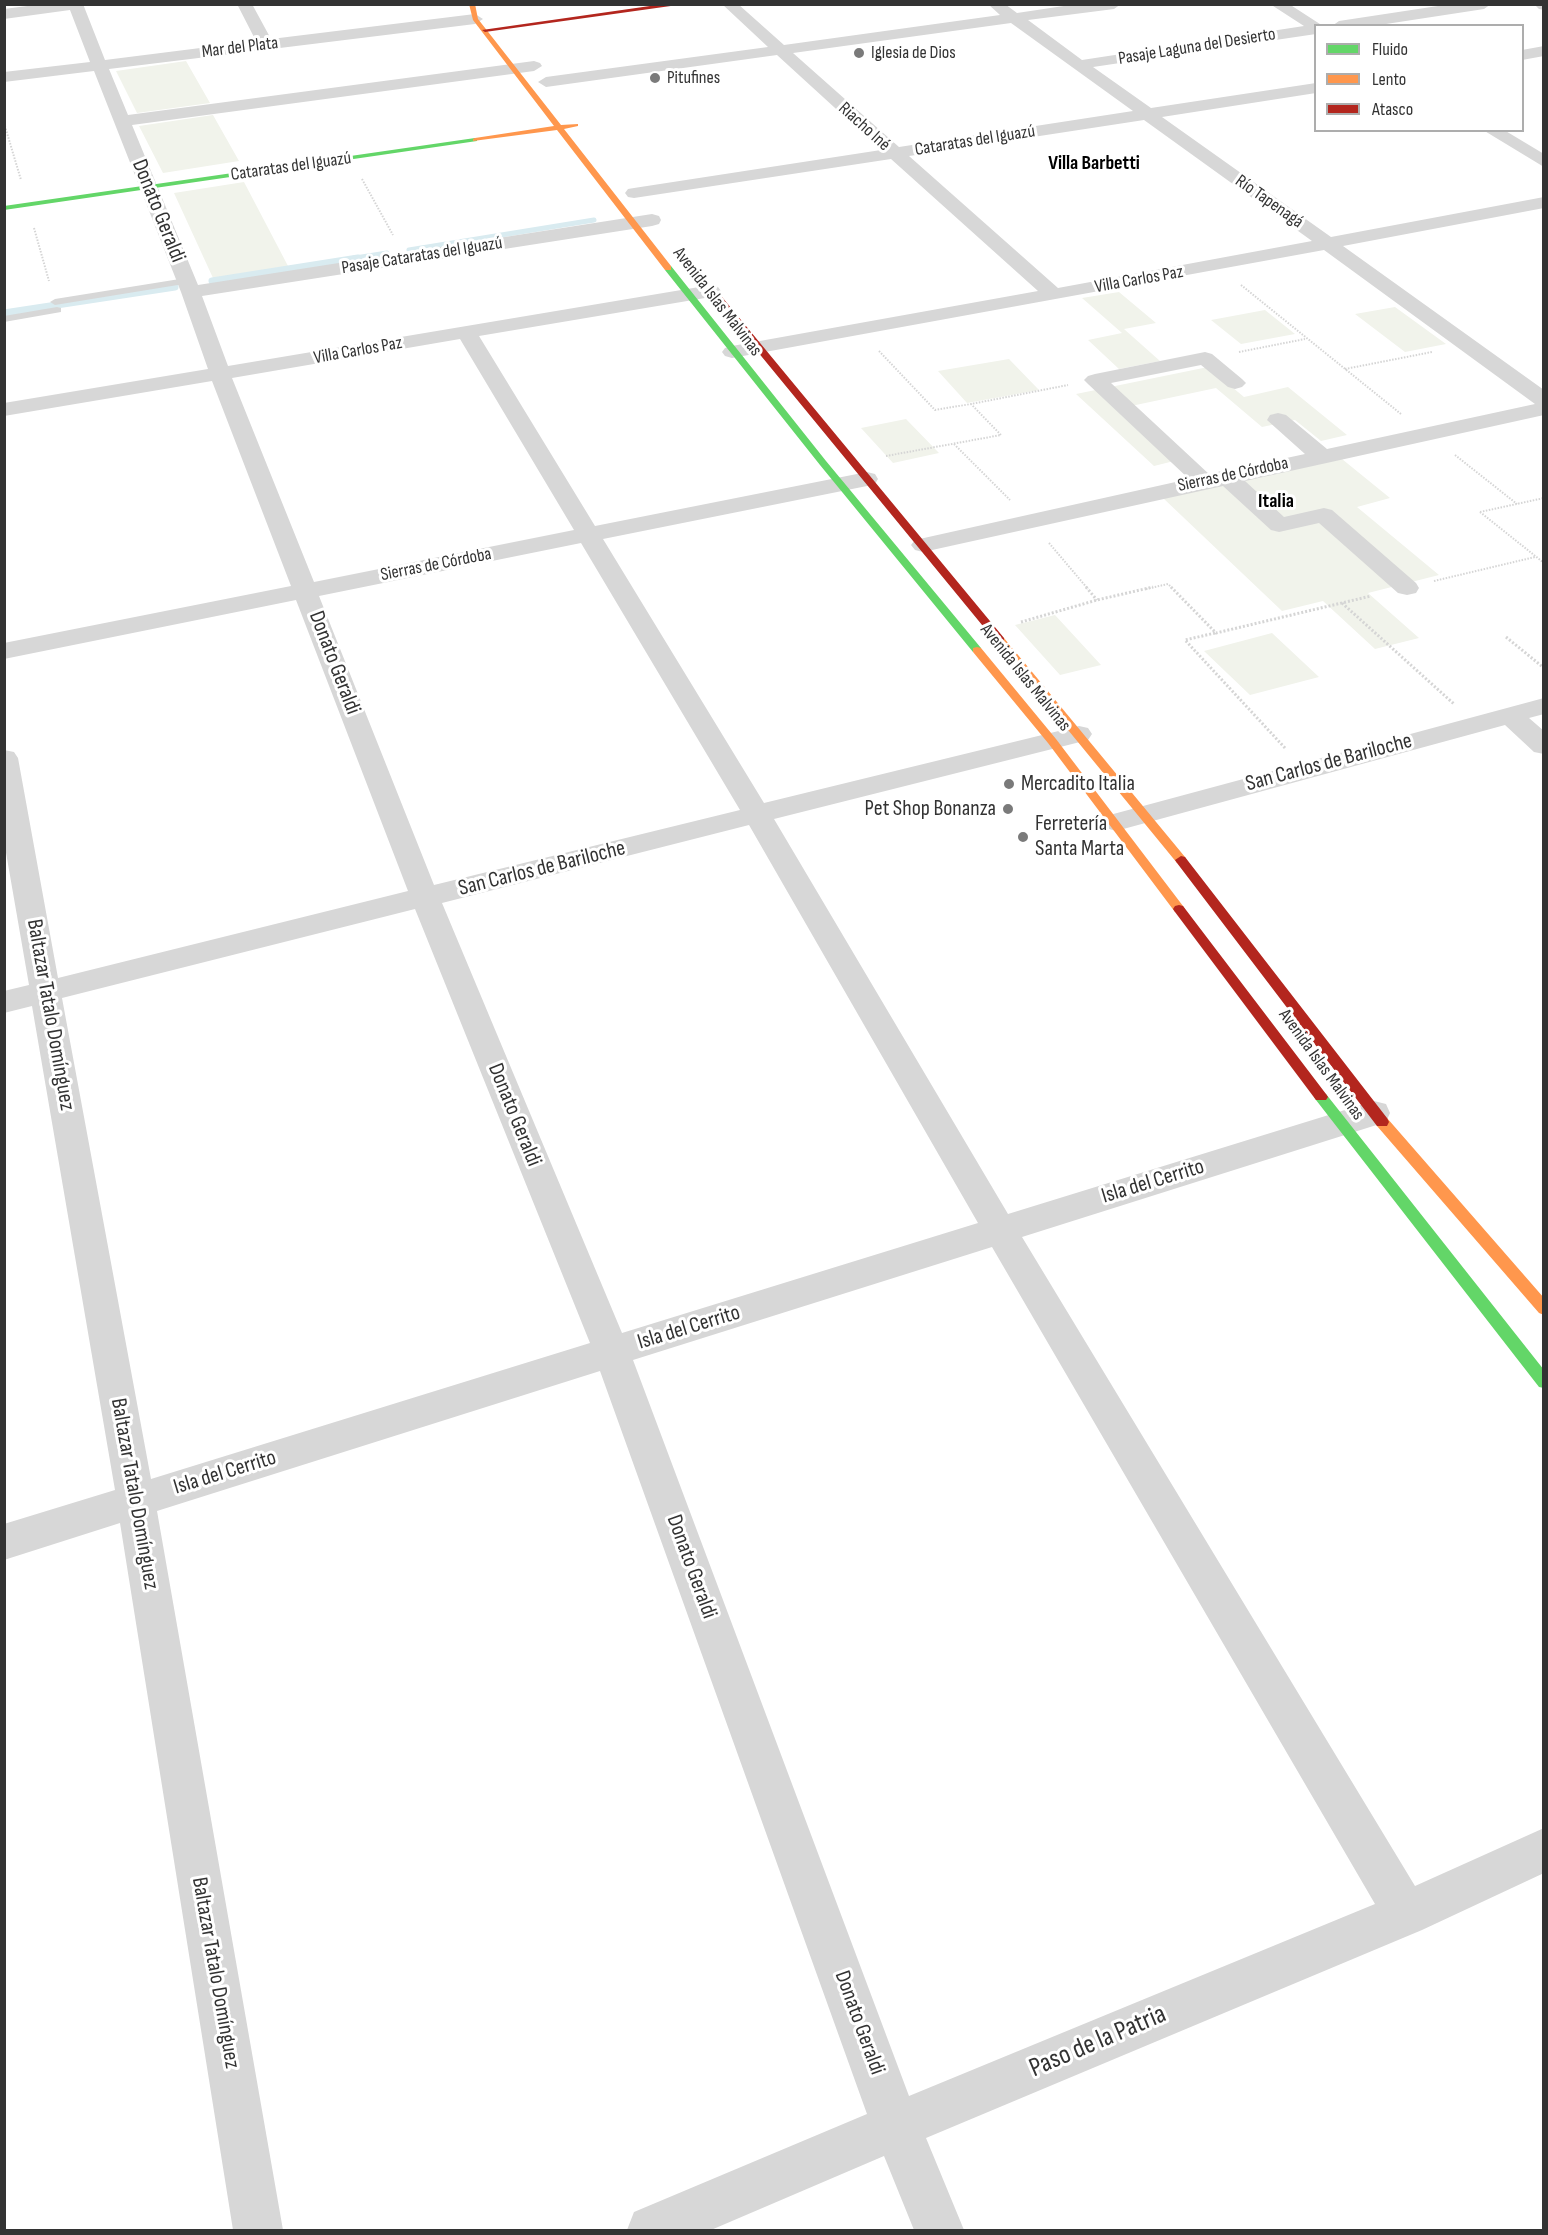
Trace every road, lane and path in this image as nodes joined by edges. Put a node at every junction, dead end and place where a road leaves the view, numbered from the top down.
1 (244, 4) edge
2 (682, 4) edge
3 (729, 4) edge
4 (995, 4) edge
5 (1114, 4) edge
6 (1277, 4) edge
7 (1484, 4) edge
8 (75, 5) edge
9 (4, 14) edge
10 (477, 14) edge
11 (1016, 19) junction
12 (1352, 24) edge
13 (1314, 27) edge
14 (1314, 28) edge
15 (508, 33) junction
16 (266, 45) junction
17 (1544, 51) edge
18 (780, 52) junction
19 (1524, 55) edge
20 (530, 61) joint
21 (1078, 65) junction
22 (98, 66) junction
23 (513, 69) junction
24 (4, 77) edge
25 (546, 82) junction
26 (1314, 88) edge
27 (1145, 114) junction
28 (122, 121) junction
29 (559, 128) junction
30 (1494, 132) edge
31 (894, 153) junction
32 (362, 157) junction
33 (1544, 162) edge
34 (148, 188) junction
35 (1544, 201) edge
36 (4, 208) edge
37 (641, 209) junction
38 (1327, 243) junction
39 (407, 258) junction
40 (1218, 265) junction
41 (189, 287) junction
42 (702, 289) junction
43 (1054, 296) junction
44 (4, 318) edge
45 (858, 329) junction
46 (466, 332) junction
47 (1306, 339) junction
48 (1465, 345) junction
49 (759, 347) junction
50 (732, 352) junction
51 (1205, 358) junction
52 (1345, 369) junction
53 (220, 374) junction
54 (1095, 380) junction
55 (1235, 383) dead end
56 (1544, 400) edge
57 (971, 404) junction
58 (1544, 408) edge
59 (4, 410) edge
60 (1278, 420) dead end
61 (1427, 434) junction
62 (1321, 456) junction
63 (860, 471) junction
64 (1215, 479) junction
65 (842, 484) junction
66 (1544, 498) edge
67 (1517, 504) junction
68 (588, 535) junction
69 (923, 544) junction
70 (1535, 557) junction
71 (1544, 563) edge
72 (1407, 588) junction
73 (306, 590) junction
74 (1342, 603) junction
75 (994, 630) junction
76 (1216, 633) junction
77 (1506, 637) dead end
78 (4, 651) edge
79 (1544, 668) edge
80 (1544, 706) edge
81 (1509, 714) junction
82 (1476, 724) junction
83 (1066, 737) junction
84 (1544, 746) edge
85 (4, 758) edge
86 (1305, 769) junction
87 (1144, 813) junction
88 (758, 816) junction
89 (1116, 822) junction
90 (425, 898) junction
91 (45, 992) junction
92 (4, 1002) edge
93 (1357, 1118) junction
94 (1000, 1230) junction
95 (1544, 1309) edge
96 (612, 1352) junction
97 (1544, 1382) edge
98 (136, 1501) junction
99 (4, 1542) edge
100 (1544, 1850) edge
101 (1406, 1914) junction
102 (896, 2126) junction
103 (258, 2230) edge
104 (652, 2230) edge
105 (939, 2230) edge

1 - 16 street
2 - 15 main road, Mar del Plata
3 - 18 street, Riacho Iné
4 - 11 street, Río Tapenagá
5 - 11 street
6 - 13 street
7 - 12 street
8 - 9 street
8 - 22 street, Donato Geraldi
10 - 15 main road, Mar del Plata
10 - 15 main road
10 - 16 street, Mar del Plata
10 - 23 main road, Avenida Islas Malvinas
11 - 18 street
11 - 21 street, Río Tapenagá
14 - 21 street, Pasaje Laguna del Desierto
16 - 22 street, Mar del Plata
17 - 19 street
18 - 25 street
18 - 31 street, Riacho Iné
20 - 23 street
20 - 25 main road
21 - 27 street, Río Tapenagá
22 - 24 street, Mar del Plata
22 - 28 street, Donato Geraldi
23 - 28 street
23 - 29 main road, Avenida Islas Malvinas
25 - 29 main road, Cataratas del Iguazú
26 - 27 street, Cataratas del Iguazú
27 - 31 street, Cataratas del Iguazú
27 - 38 street, Río Tapenagá
28 - 34 street, Donato Geraldi
29 - 32 main road, Cataratas del Iguazú
29 - 37 main road, Avenida Islas Malvinas
30 - 33 street
31 - 37 street, Cataratas del Iguazú
31 - 43 street, Riacho Iné
32 - 34 main road, Cataratas del Iguazú
32 - 39 path
34 - 36 main road, Cataratas del Iguazú
34 - 41 street, Donato Geraldi
35 - 38 street, Villa Carlos Paz
37 - 39 street, Pasaje Cataratas del Iguazú
37 - 42 main road, Avenida Islas Malvinas
38 - 40 street, Villa Carlos Paz
38 - 48 street, Río Tapenagá
39 - 41 street, Pasaje Cataratas del Iguazú
40 - 43 street, Villa Carlos Paz
40 - 47 path
41 - 44 lane
41 - 53 street, Donato Geraldi
42 - 46 street, Villa Carlos Paz
42 - 49 main road, Avenida Islas Malvinas
42 - 50 main road, Avenida Islas Malvinas
43 - 45 street, Villa Carlos Paz
45 - 49 street, Villa Carlos Paz
45 - 57 path
46 - 53 street, Villa Carlos Paz
46 - 68 street
47 - 51 path
47 - 52 path
48 - 52 path
48 - 56 street, Río Tapenagá
49 - 50 street, Villa Carlos Paz
49 - 63 main road, Avenida Islas Malvinas
50 - 65 main road, Avenida Islas Malvinas
51 - 54 street
51 - 55 street
52 - 61 path
53 - 59 street, Villa Carlos Paz
53 - 73 street, Donato Geraldi
54 - 57 path
54 - 64 street
57 - 63 path
58 - 61 street, Sierras de Córdoba
60 - 62 street
61 - 62 street, Sierras de Córdoba
61 - 67 path
62 - 64 street, Sierras de Córdoba
63 - 65 street, Sierras de Córdoba
63 - 69 main road, Avenida Islas Malvinas
64 - 69 street, Sierras de Córdoba
64 - 72 street
65 - 68 street, Sierras de Córdoba
65 - 83 main road, Avenida Islas Malvinas
66 - 67 path
67 - 70 path
68 - 73 street, Sierras de Córdoba
68 - 88 street
69 - 75 main road, Avenida Islas Malvinas
70 - 71 path
70 - 72 path
72 - 74 path
73 - 78 street, Sierras de Córdoba
73 - 90 street, Donato Geraldi
74 - 76 path
74 - 82 path
75 - 76 path
75 - 83 main road, Avenida Islas Malvinas
76 - 86 path
77 - 79 path
80 - 81 street, San Carlos de Bariloche
81 - 82 street, San Carlos de Bariloche
81 - 84 street
82 - 86 street, San Carlos de Bariloche
83 - 87 main road, Avenida Islas Malvinas
83 - 88 street, San Carlos de Bariloche
83 - 89 main road, Avenida Islas Malvinas
85 - 91 street, Baltazar Tatalo Domínguez
86 - 87 street, San Carlos de Bariloche
87 - 89 street, San Carlos de Bariloche
87 - 93 main road, Avenida Islas Malvinas
88 - 90 street, San Carlos de Bariloche
88 - 94 street
89 - 93 main road, Avenida Islas Malvinas
90 - 91 street, San Carlos de Bariloche
90 - 96 street, Donato Geraldi
91 - 92 street, San Carlos de Bariloche
91 - 98 street, Baltazar Tatalo Domínguez
93 - 94 street, Isla del Cerrito
93 - 95 main road, Avenida Islas Malvinas
93 - 97 main road, Avenida Islas Malvinas
94 - 96 street, Isla del Cerrito
94 - 101 street
96 - 98 street, Isla del Cerrito
96 - 102 street, Donato Geraldi
98 - 99 street, Isla del Cerrito
98 - 103 street, Baltazar Tatalo Domínguez
100 - 101 street, Paso de la Patria
101 - 102 street, Paso de la Patria
102 - 104 street, Paso de la Patria
102 - 105 street, Donato Geraldi

